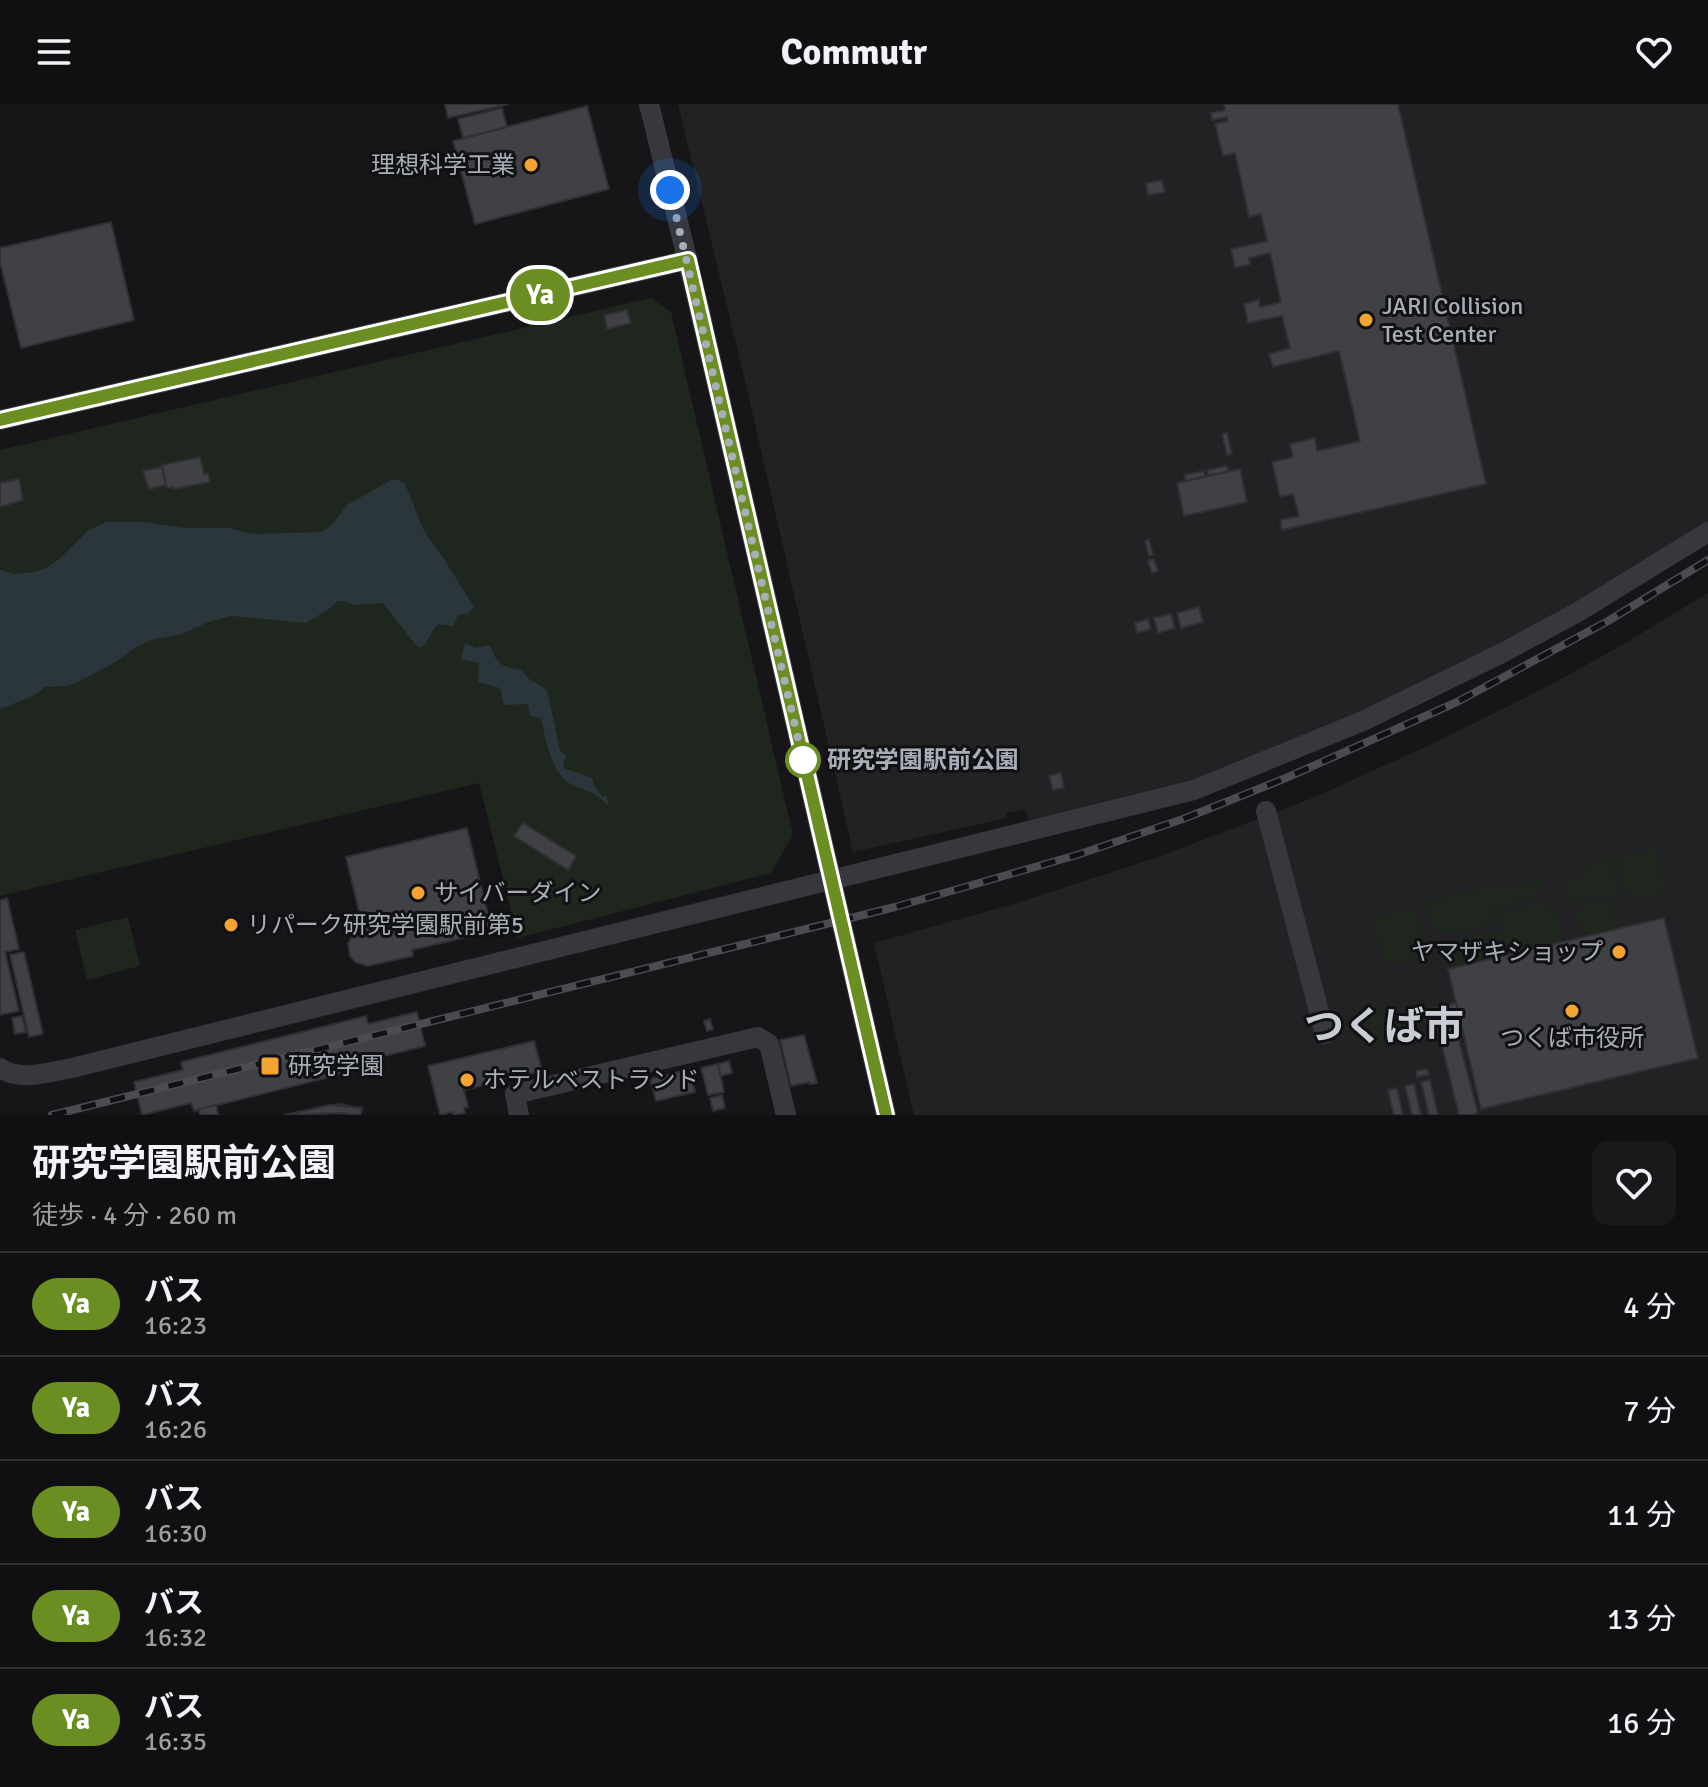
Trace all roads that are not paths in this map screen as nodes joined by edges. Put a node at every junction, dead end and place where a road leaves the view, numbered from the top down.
1 (649, 104) edge
2 (688, 260) junction
3 (0, 420) edge
4 (1708, 532) edge
5 (1266, 811) dead end
6 (831, 880) junction
7 (1325, 1034) dead end
8 (0, 1068) edge
9 (519, 1115) edge
10 (786, 1115) edge
11 (886, 1115) edge

1 - 2 street
2 - 3 street
2 - 6 street
4 - 6 street
5 - 7 street
6 - 8 street
6 - 11 street
9 - 10 street

